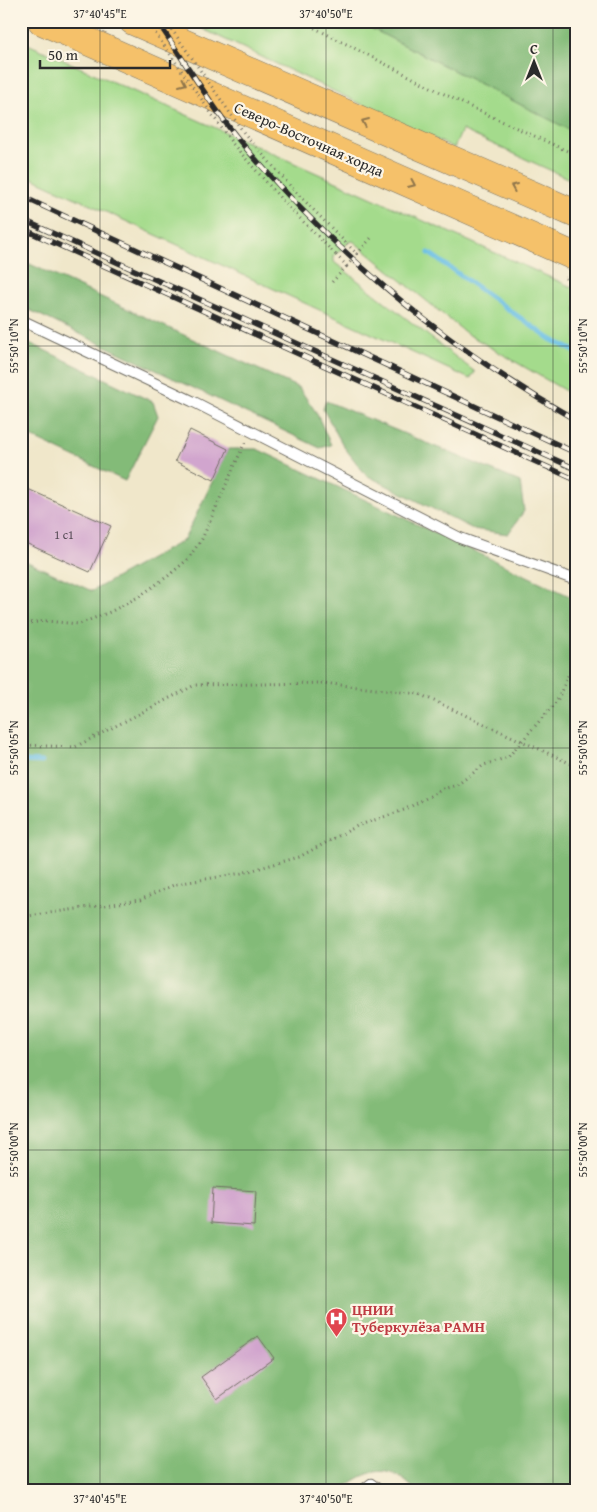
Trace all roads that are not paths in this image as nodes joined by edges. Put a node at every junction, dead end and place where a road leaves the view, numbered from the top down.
1 (42, 21) edge
2 (133, 21) edge
3 (576, 214) edge
4 (576, 257) edge
5 (21, 320) edge
6 (576, 580) edge
7 (362, 1491) edge
8 (380, 1491) edge

1 -> 4 main road, Северо-Восточная хорда
3 -> 2 main road
5 - 6 lane
7 - 8 lane

